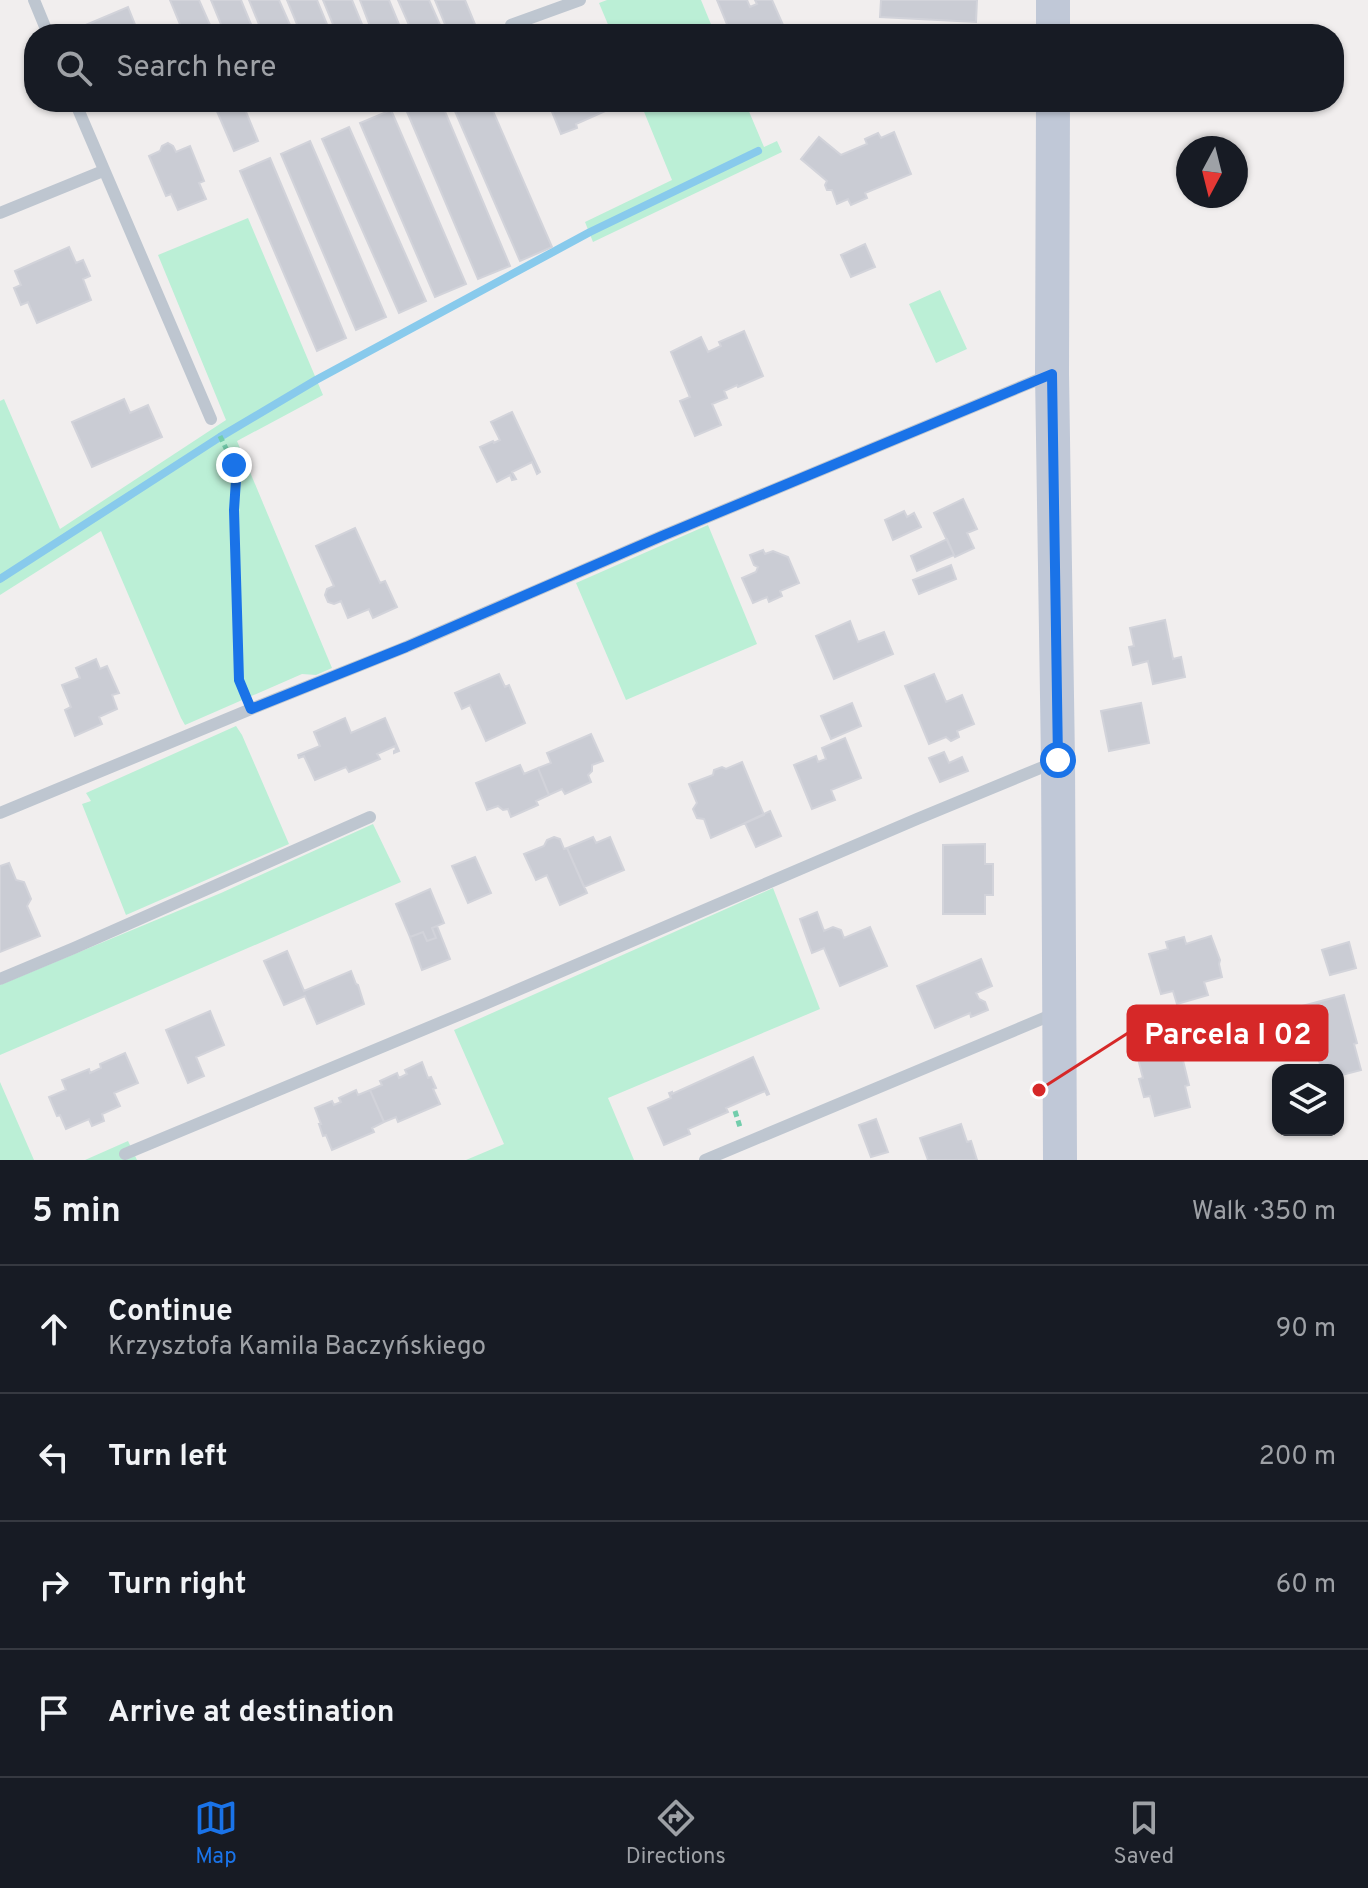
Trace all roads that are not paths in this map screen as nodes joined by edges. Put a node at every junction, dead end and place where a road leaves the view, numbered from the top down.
1 (34, 0) edge
2 (580, 0) edge
3 (1053, 0) edge
4 (44, 24) edge
5 (514, 24) edge
6 (1053, 24) edge
7 (79, 112) edge
8 (1053, 112) edge
9 (103, 171) junction
10 (0, 213) edge
11 (1052, 374) junction
12 (211, 419) dead end
13 (1058, 760) junction
14 (0, 813) edge
15 (370, 817) dead end
16 (0, 979) edge
17 (1059, 1012) junction
18 (125, 1154) dead end
19 (705, 1160) edge
20 (1060, 1160) edge

1 - 4 lane
2 - 5 lane
3 - 6 street
7 - 9 lane
8 - 11 street
9 - 10 lane
9 - 12 lane
11 - 13 street
11 - 14 lane
13 - 17 street
13 - 18 lane
15 - 16 lane
17 - 19 lane
17 - 20 street

